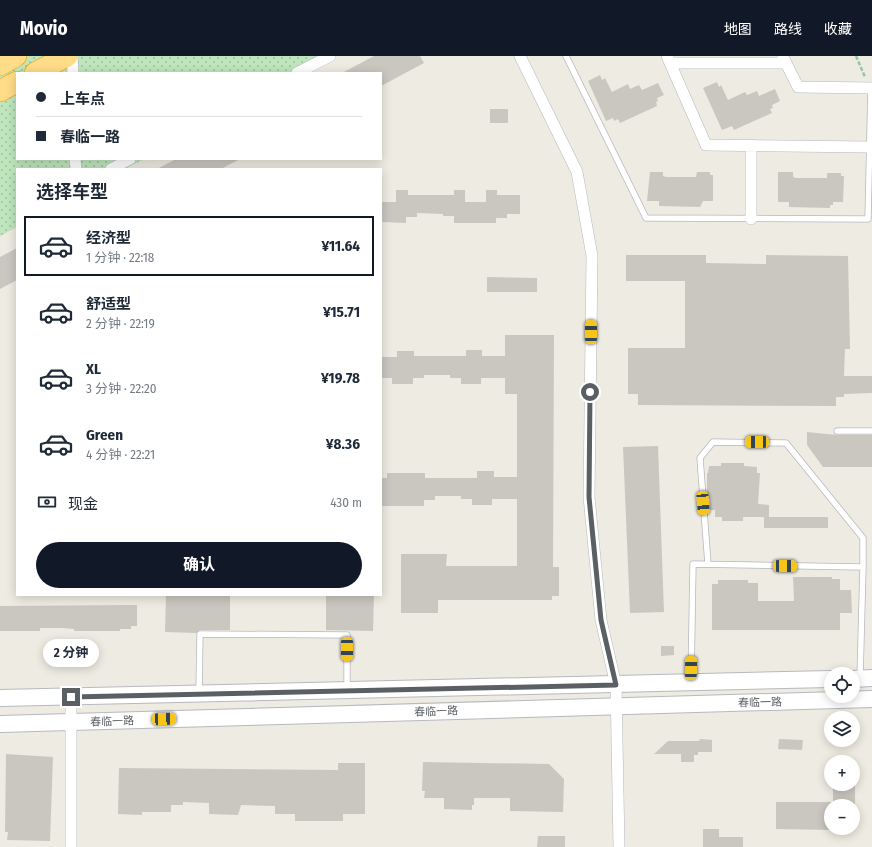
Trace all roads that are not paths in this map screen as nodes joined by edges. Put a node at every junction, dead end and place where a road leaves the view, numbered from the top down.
1 (16, 56) edge
2 (67, 56) edge
3 (72, 56) edge
4 (330, 56) edge
5 (566, 56) edge
6 (523, 57) edge
7 (669, 59) edge
8 (784, 60) edge
9 (0, 65) edge
10 (37, 72) edge
11 (73, 72) edge
12 (299, 72) edge
13 (16, 83) edge
14 (871, 88) edge
15 (0, 91) edge
16 (751, 145) junction
17 (869, 147) junction
18 (128, 160) edge
19 (113, 168) edge
20 (751, 219) junction
21 (837, 431) dead end
22 (872, 431) edge
23 (708, 564) junction
24 (862, 567) junction
25 (862, 679) edge
26 (824, 680) edge
27 (691, 683) junction
28 (616, 685) junction
29 (347, 691) junction
30 (199, 694) junction
31 (71, 697) junction
32 (0, 698) edge
33 (872, 699) edge
34 (617, 705) junction
35 (71, 722) junction
36 (0, 724) edge
37 (71, 847) edge
38 (619, 847) edge

1 - 9 highway
2 - 10 highway
3 - 11 street
4 - 12 street
5 - 20 lane
6 - 28 street
7 - 8 street
7 - 16 street
8 - 14 street
13 - 15 highway
14 - 17 lane
16 - 17 street
16 - 20 street
17 - 20 lane
18 - 19 street
21 - 22 lane
23 - 24 lane
23 - 24 lane
23 - 27 lane
24 - 25 lane
26 - 27 main road, 春临一路
27 - 28 main road, 春临一路
28 - 29 main road, 春临一路
28 - 34 street
29 - 30 main road, 春临一路
29 - 30 lane
30 - 31 main road, 春临一路
31 - 32 main road, 春临一路
31 - 35 street
33 - 34 main road, 春临一路
34 - 35 main road, 春临一路
34 - 38 street
35 - 36 main road, 春临一路
35 - 37 street

